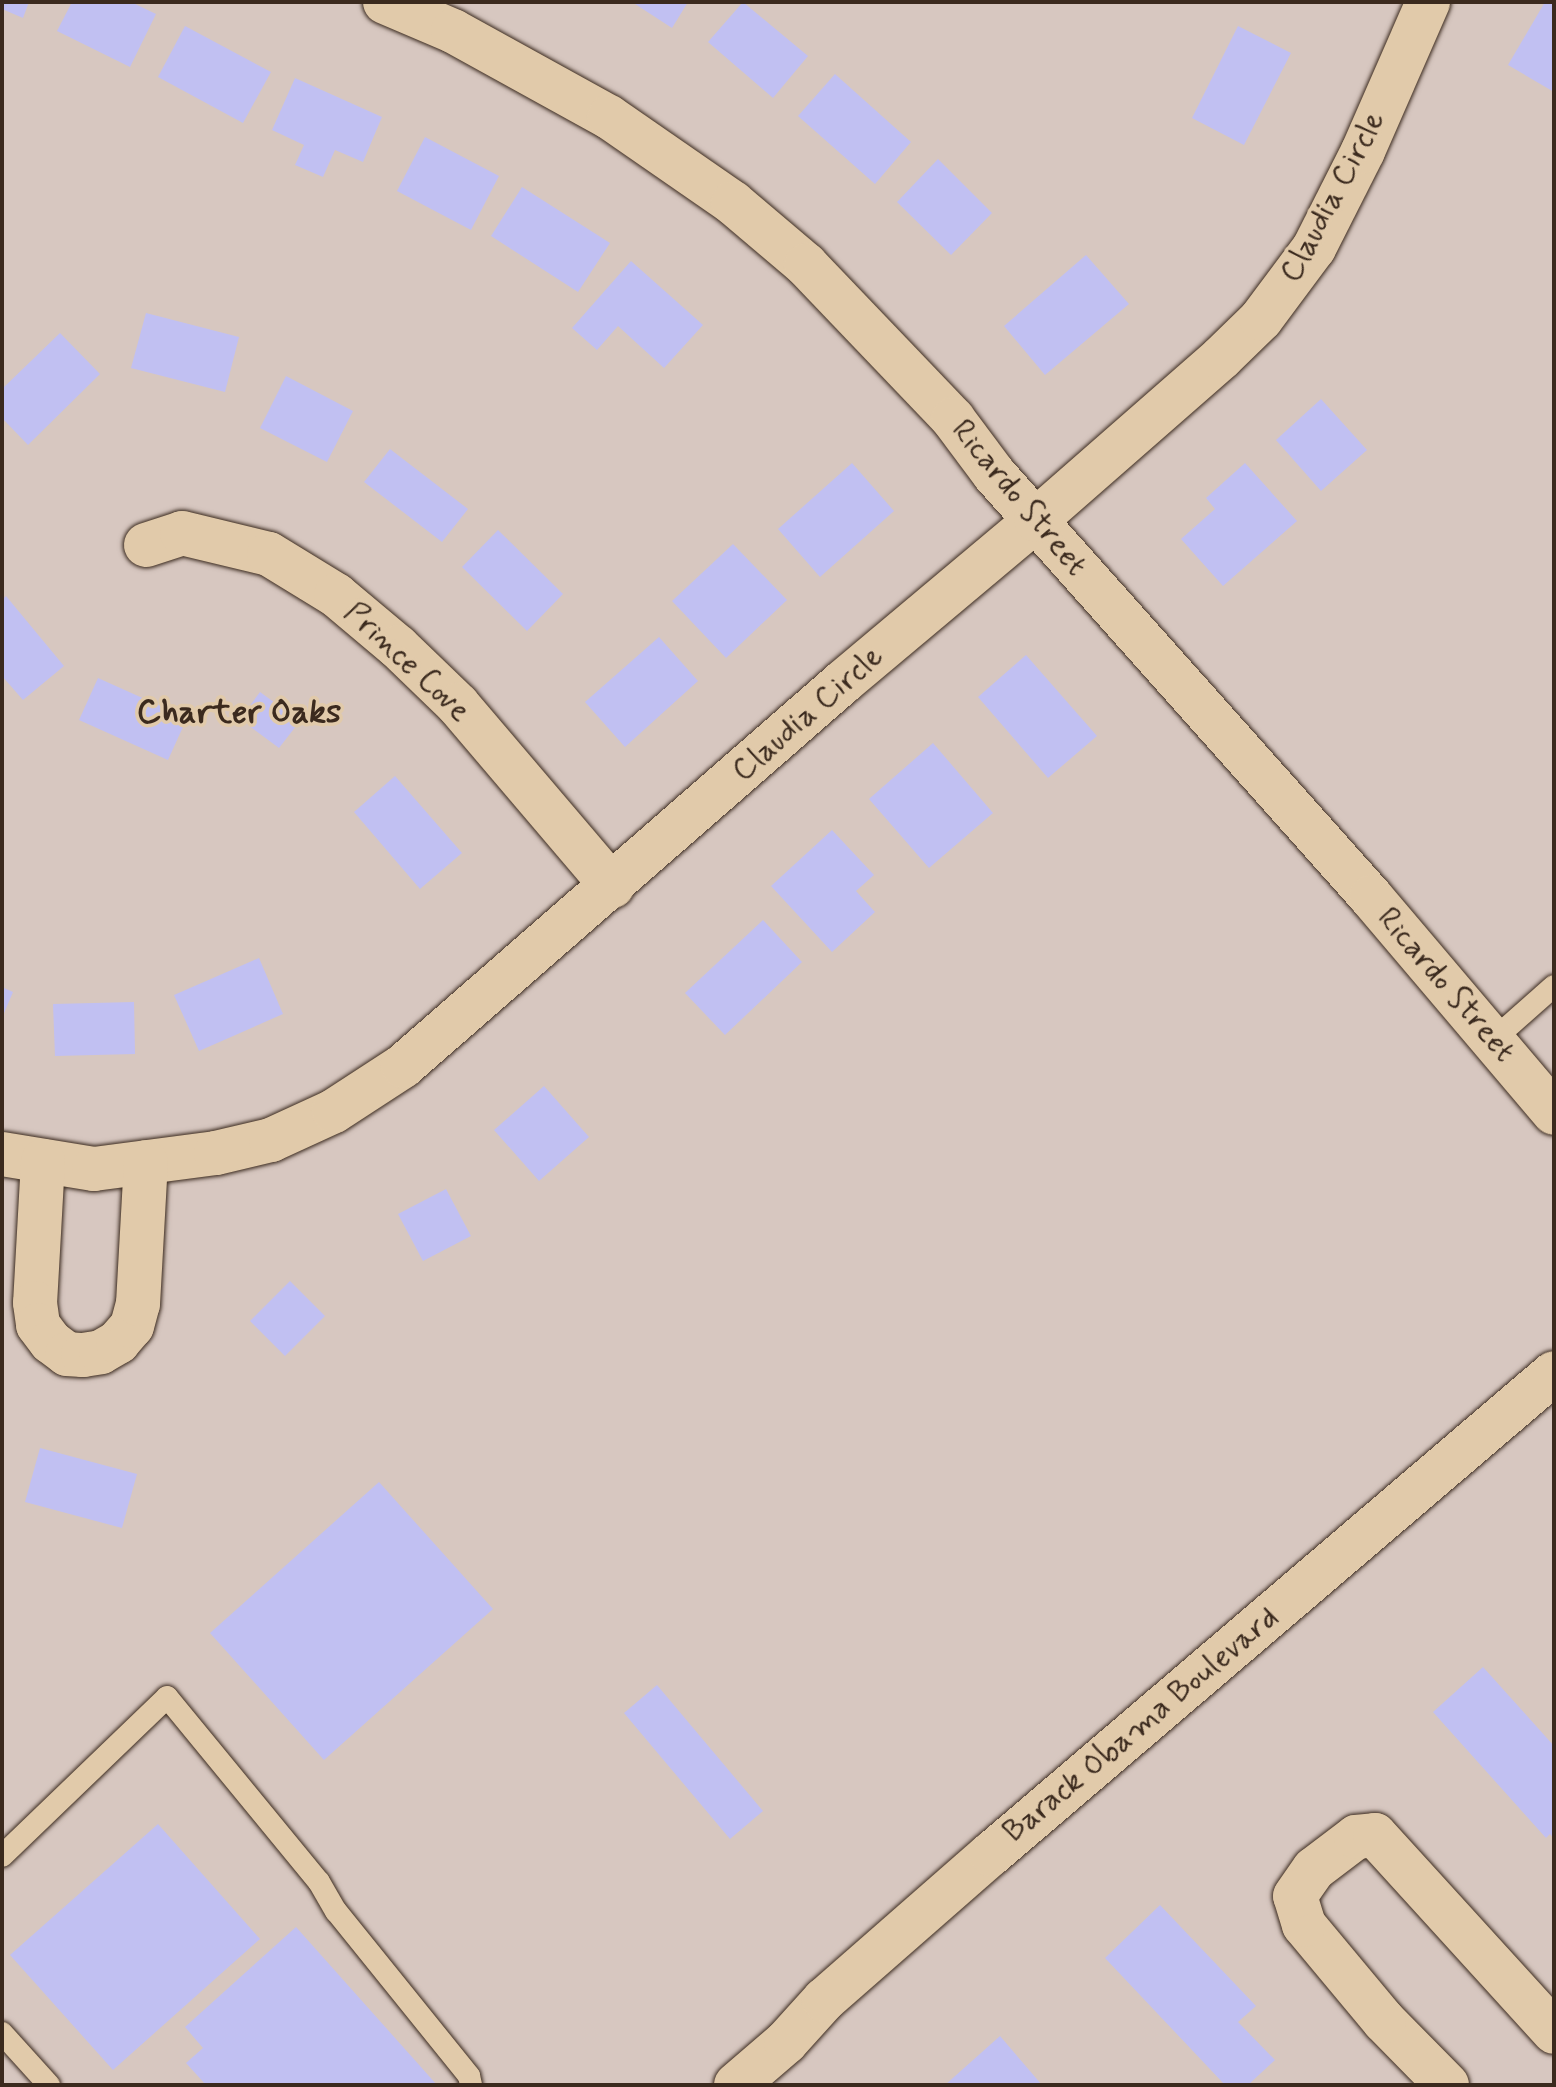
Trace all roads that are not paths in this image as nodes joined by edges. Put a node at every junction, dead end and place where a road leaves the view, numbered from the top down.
1 (385, 2) edge
2 (1428, 2) edge
3 (1036, 520) junction
4 (146, 545) dead end
5 (612, 886) junction
6 (1554, 986) edge
7 (1493, 1040) junction
8 (1554, 1113) edge
9 (22, 1158) edge
10 (146, 1162) junction
11 (1554, 1373) edge
12 (2, 1856) edge
13 (1554, 2032) edge
14 (2, 2033) edge
15 (49, 2085) edge
16 (471, 2085) edge
17 (736, 2085) edge
18 (1447, 2085) edge

1 - 3 street, Ricardo Street
2 - 3 street, Claudia Circle
3 - 5 street, Claudia Circle
3 - 7 street, Ricardo Street
4 - 5 street, Prince Cove
5 - 10 street, Claudia Circle
6 - 7 lane
7 - 8 street, Ricardo Street
9 - 10 street, Claudia Circle
9 - 10 street
11 - 17 street, Barack Obama Boulevard
12 - 16 lane
13 - 18 street
14 - 15 lane

